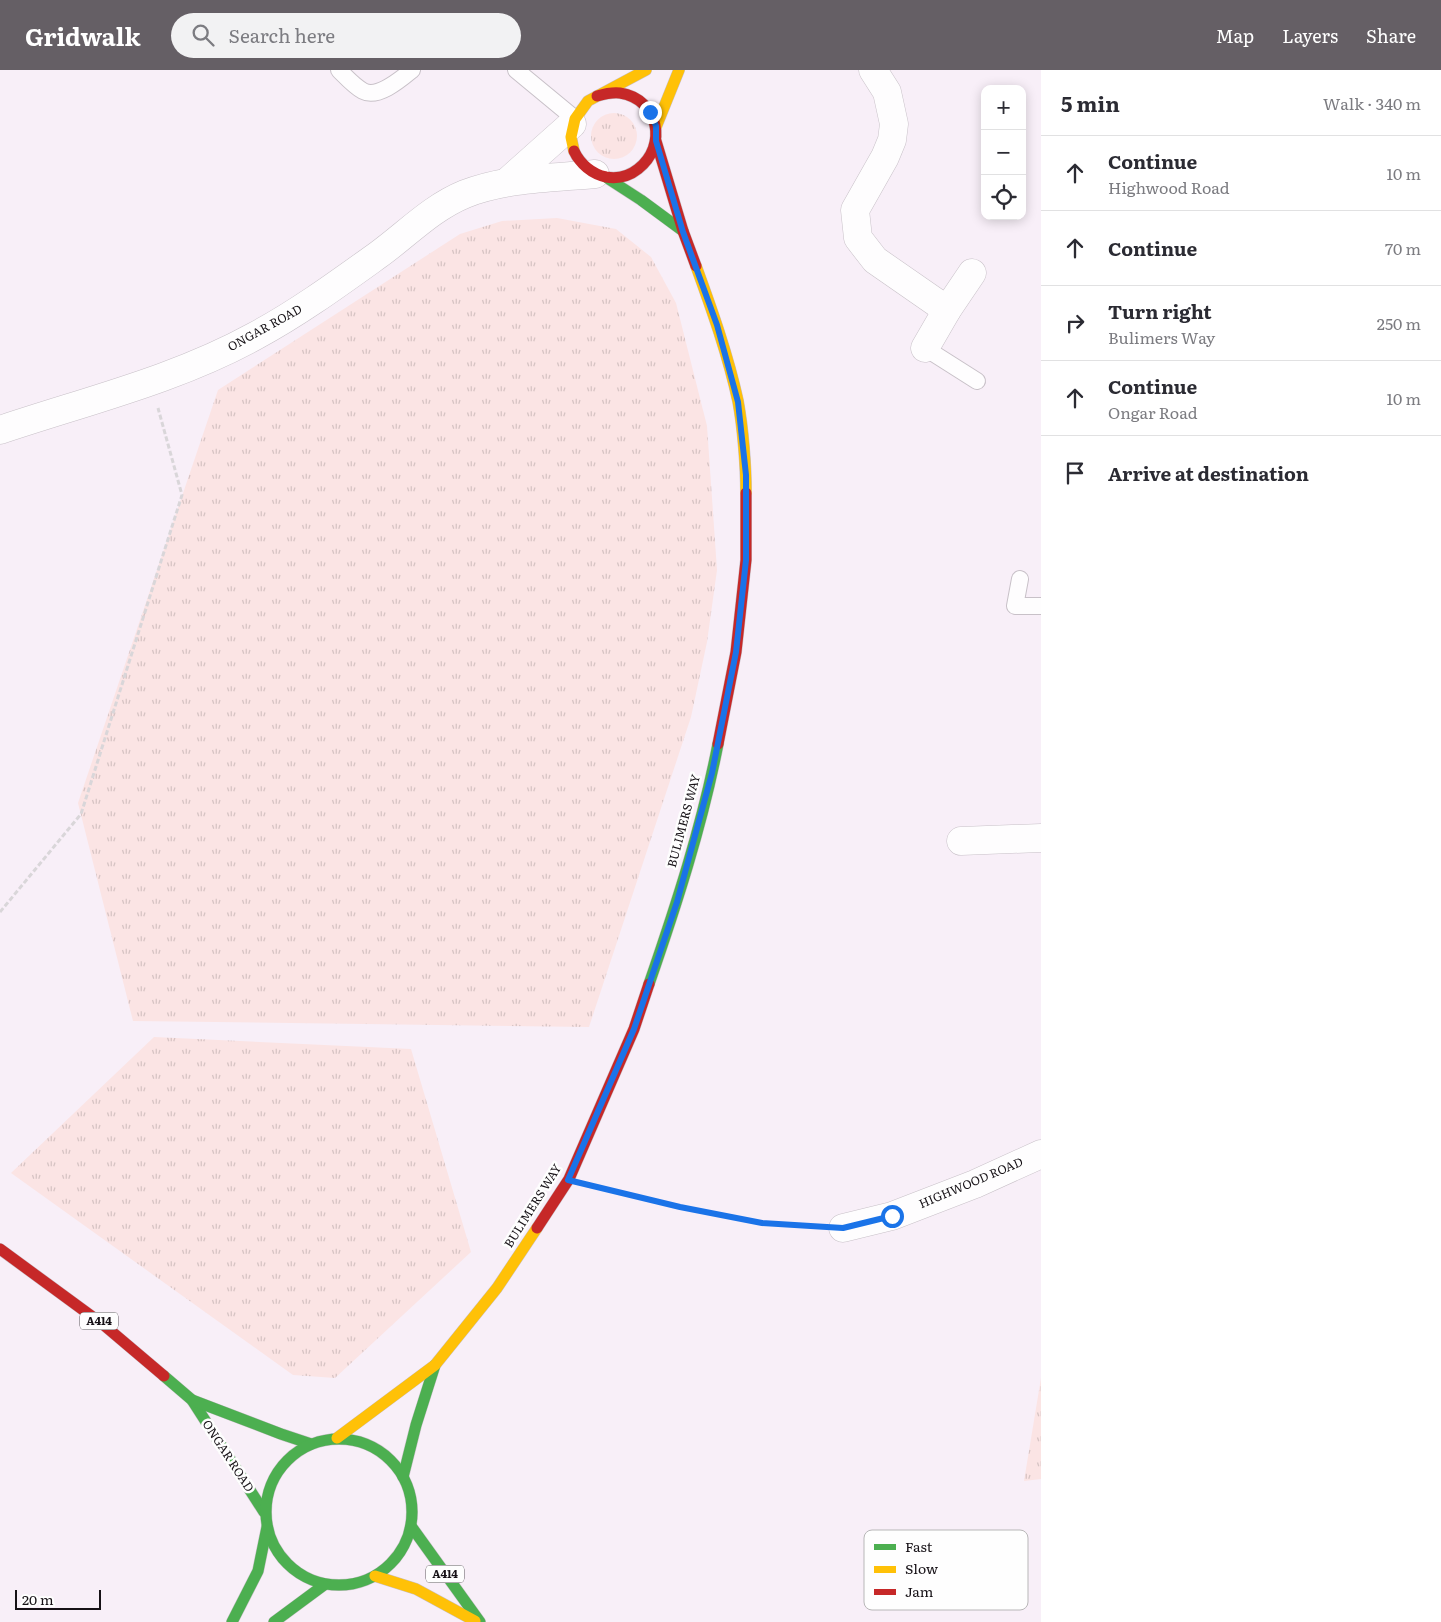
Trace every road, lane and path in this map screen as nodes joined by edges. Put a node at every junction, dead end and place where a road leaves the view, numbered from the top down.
1 (339, 70) edge
2 (412, 70) edge
3 (516, 70) edge
4 (646, 70) edge
5 (679, 70) edge
6 (873, 70) edge
7 (597, 96) junction
8 (573, 121) junction
9 (656, 126) junction
10 (656, 141) junction
11 (601, 176) junction
12 (507, 182) junction
13 (683, 232) junction
14 (972, 273) dead end
15 (947, 310) junction
16 (925, 348) joint
17 (977, 381) dead end
18 (151, 382) junction
19 (0, 430) edge
20 (1020, 579) dead end
21 (1041, 606) edge
22 (1041, 838) edge
23 (961, 841) dead end
24 (0, 912) edge
25 (1041, 1154) edge
26 (568, 1180) junction
27 (843, 1228) joint
28 (0, 1249) edge
29 (435, 1365) junction
30 (192, 1400) junction
31 (337, 1438) junction
32 (311, 1444) junction
33 (403, 1476) junction
34 (264, 1512) junction
35 (411, 1526) junction
36 (267, 1527) junction
37 (375, 1576) junction
38 (324, 1585) junction
39 (232, 1622) edge
40 (274, 1622) edge
41 (476, 1622) edge
42 (480, 1622) edge

1 - 2 lane
3 - 8 lane
4 - 7 main road, ONGAR ROAD
5 - 9 main road, ONGAR ROAD
6 - 15 street
7 - 8 main road, ONGAR ROAD
7 - 9 main road
8 - 11 main road
8 - 12 street, ONGAR ROAD
9 - 10 main road, ONGAR ROAD
10 - 11 main road, ONGAR ROAD
10 - 13 main road, BULIMERS WAY
11 - 12 street, ONGAR ROAD
11 - 13 main road
12 - 18 street, ONGAR ROAD
13 - 26 main road, BULIMERS WAY
14 - 15 street
15 - 16 street
16 - 17 lane
18 - 19 street, ONGAR ROAD
18 - 24 path
20 - 21 lane
22 - 23 street
25 - 27 street, HIGHWOOD ROAD
26 - 27 path
26 - 29 main road, BULIMERS WAY
28 - 30 main road, ONGAR ROAD / A414
29 - 31 main road, BULIMERS WAY
29 - 33 main road, BULIMERS WAY
30 - 32 main road, ONGAR ROAD / A414
30 - 34 main road, ONGAR ROAD / A414
31 - 32 main road
31 - 33 main road
32 - 34 main road
33 - 35 main road
34 - 36 main road
35 - 37 main road
35 - 42 main road, A414
36 - 38 main road
36 - 39 main road
37 - 38 main road
37 - 41 main road, A414
38 - 40 main road

